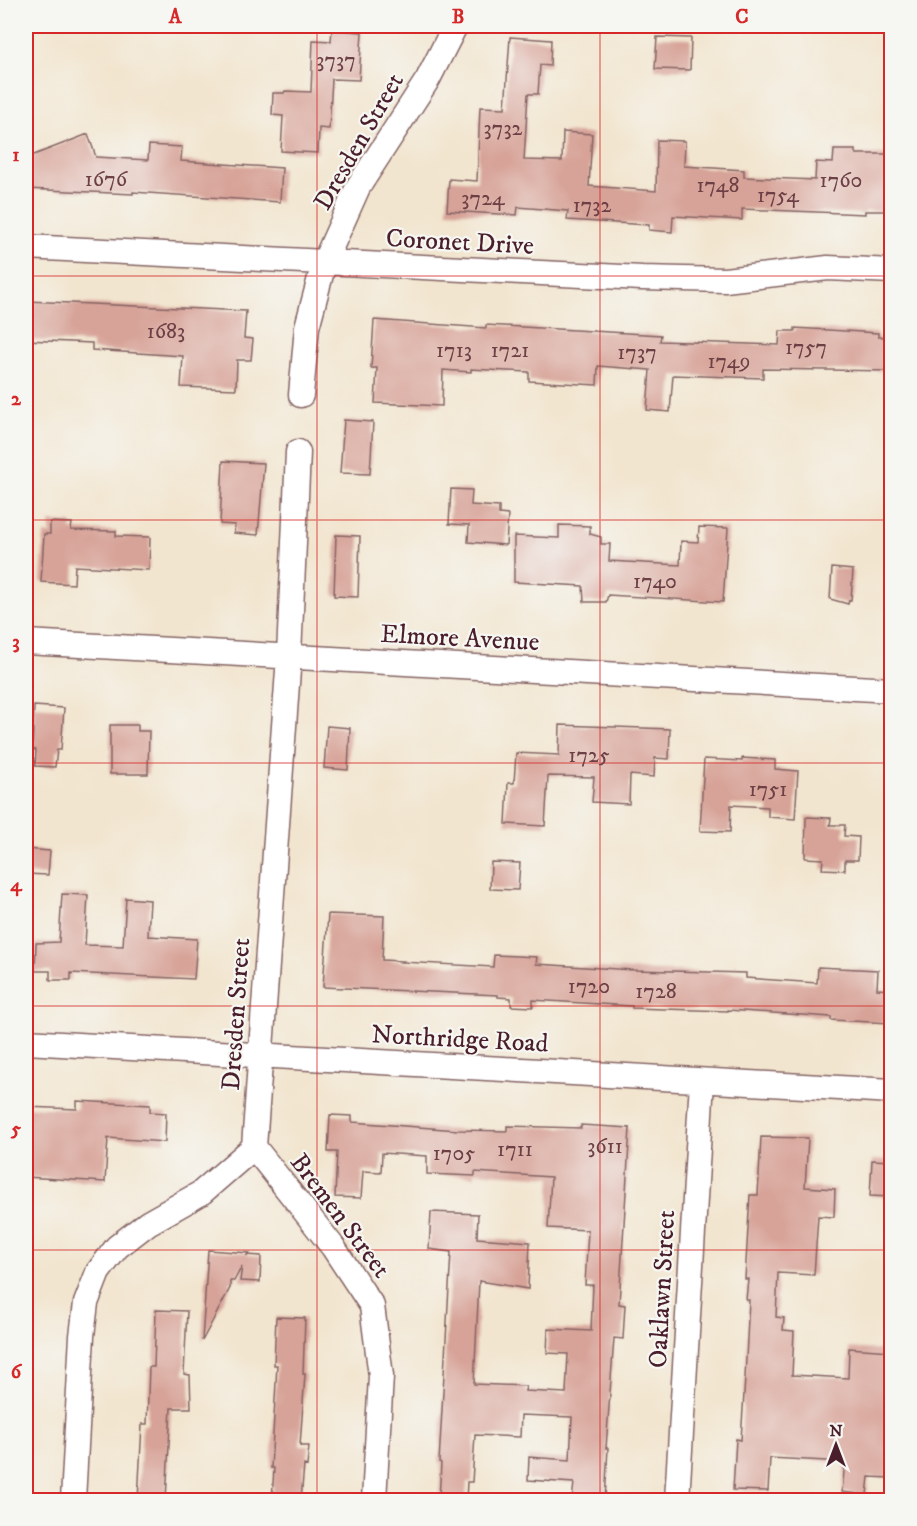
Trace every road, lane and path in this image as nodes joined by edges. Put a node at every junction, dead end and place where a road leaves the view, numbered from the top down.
1 (455, 26) edge
2 (26, 247) edge
3 (324, 263) junction
4 (891, 271) edge
5 (301, 395) dead end
6 (298, 452) dead end
7 (26, 642) edge
8 (289, 656) junction
9 (891, 690) edge
10 (26, 1041) edge
11 (261, 1055) junction
12 (702, 1081) junction
13 (891, 1091) edge
14 (254, 1147) junction
15 (73, 1500) edge
16 (374, 1500) edge
17 (677, 1500) edge

1 - 3 street, Dresden Street
2 - 3 street, Coronet Drive
3 - 4 street, Coronet Drive
3 - 5 street, Dresden Street
6 - 8 street, Dresden Street
7 - 8 street, Elmore Avenue
8 - 9 street, Elmore Avenue
8 - 11 street, Dresden Street
10 - 11 street, Northridge Road
11 - 12 street, Northridge Road
11 - 14 street, Dresden Street
12 - 13 street, Northridge Road
12 - 17 street, Oaklawn Street
14 - 15 street
14 - 16 street, Bremen Street

